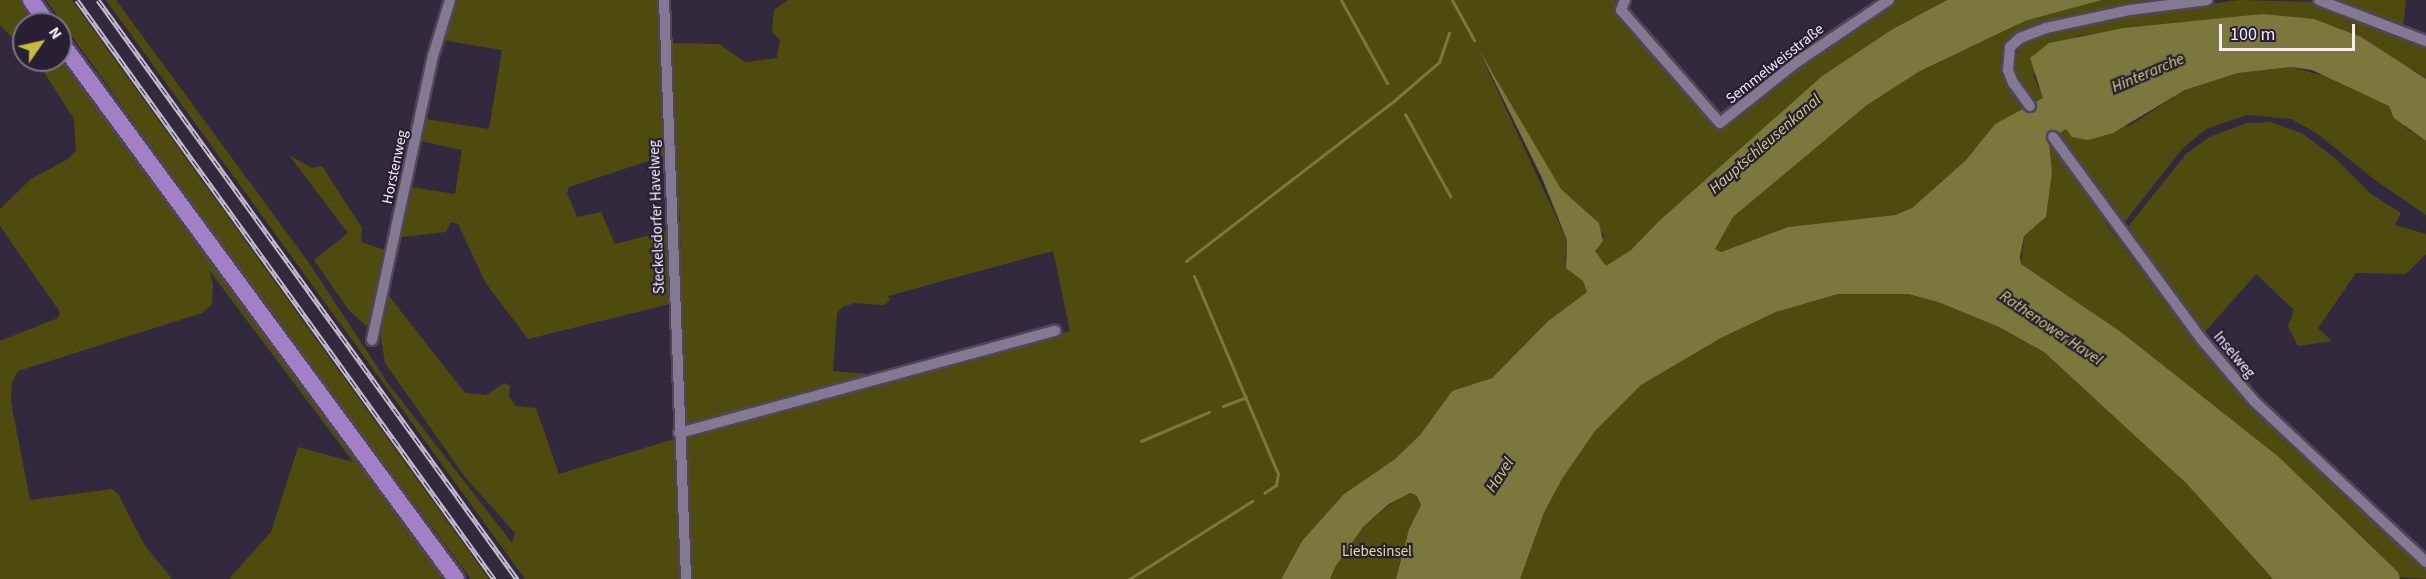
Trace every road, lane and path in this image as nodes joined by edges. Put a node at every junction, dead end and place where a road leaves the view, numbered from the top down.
1 (450, 0) edge
2 (664, 0) edge
3 (1889, 0) edge
4 (2207, 0) edge
5 (2319, 0) edge
6 (1623, 1) edge
7 (2426, 41) edge
8 (72, 58) edge
9 (2031, 106) dead end
10 (2053, 137) dead end
11 (1055, 331) dead end
12 (372, 340) dead end
13 (679, 433) junction
14 (2426, 562) edge
15 (456, 579) edge
16 (686, 579) edge

1 - 12 street, Horstenweg
2 - 13 street, Steckelsdorfer Havelweg
3 - 6 street, Semmelweisstraße
4 - 9 street
5 - 7 street
8 - 15 main road
10 - 14 street, Inselweg
11 - 13 street
13 - 16 street, Steckelsdorfer Havelweg

